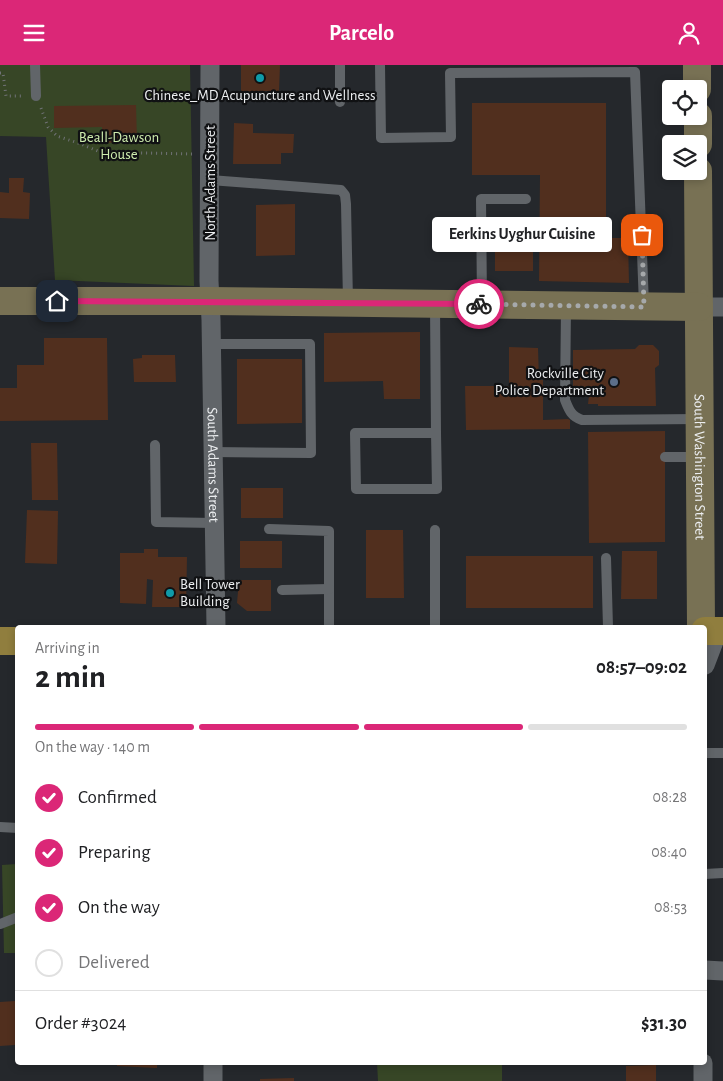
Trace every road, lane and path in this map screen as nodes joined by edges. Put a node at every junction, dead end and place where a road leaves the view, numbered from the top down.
1 (35, 65) edge
2 (210, 65) edge
3 (340, 65) edge
4 (380, 65) edge
5 (697, 65) edge
6 (0, 73) edge
7 (697, 80) edge
8 (36, 96) junction
9 (340, 102) dead end
10 (188, 154) dead end
11 (210, 180) junction
12 (699, 180) edge
13 (526, 199) dead end
14 (0, 301) edge
15 (210, 301) junction
16 (348, 303) junction
17 (435, 304) junction
18 (482, 304) junction
19 (566, 306) junction
20 (644, 307) junction
21 (711, 307) edge
22 (212, 344) junction
23 (700, 419) junction
24 (436, 433) junction
25 (155, 445) dead end
26 (213, 452) junction
27 (665, 457) dead end
28 (700, 457) junction
29 (214, 523) junction
30 (269, 529) dead end
31 (435, 530) dead end
32 (606, 558) dead end
33 (329, 589) junction
34 (282, 590) dead end
35 (216, 625) edge
36 (329, 625) edge
37 (435, 625) edge
38 (608, 625) edge
39 (712, 630) edge
40 (0, 641) edge
41 (15, 641) edge
42 (707, 655) edge
43 (707, 753) edge
44 (723, 753) edge
45 (0, 827) edge
46 (15, 828) edge
47 (723, 873) edge
48 (707, 874) edge
49 (15, 918) edge
50 (0, 924) edge
51 (707, 971) edge
52 (723, 971) edge
53 (213, 1065) edge
54 (703, 1065) edge
55 (213, 1081) edge
56 (704, 1081) edge

1 - 8 lane
2 - 11 street, North Adams Street
3 - 9 lane
4 - 20 lane
5 - 7 street
6 - 8 path
8 - 10 path
11 - 15 street, North Adams Street
11 - 16 lane
12 - 21 street, South Washington Street
13 - 18 lane
14 - 15 street
15 - 16 street
15 - 22 street, South Adams Street
16 - 17 street
17 - 18 street
17 - 24 lane
18 - 19 street
19 - 20 street
19 - 23 lane
20 - 21 street
21 - 23 street, South Washington Street
22 - 26 street, South Adams Street
22 - 26 lane
23 - 28 street, South Washington Street
24 - 24 lane
25 - 29 lane
26 - 29 street, South Adams Street
27 - 28 lane
28 - 39 street, South Washington Street
29 - 35 street, South Adams Street
30 - 33 lane
31 - 37 lane
32 - 38 lane
33 - 34 lane
33 - 36 lane
39 - 42 street, South Washington Street
40 - 41 main road
43 - 44 lane
45 - 46 lane
47 - 48 lane
49 - 50 lane
51 - 52 street
53 - 55 street
54 - 56 street

